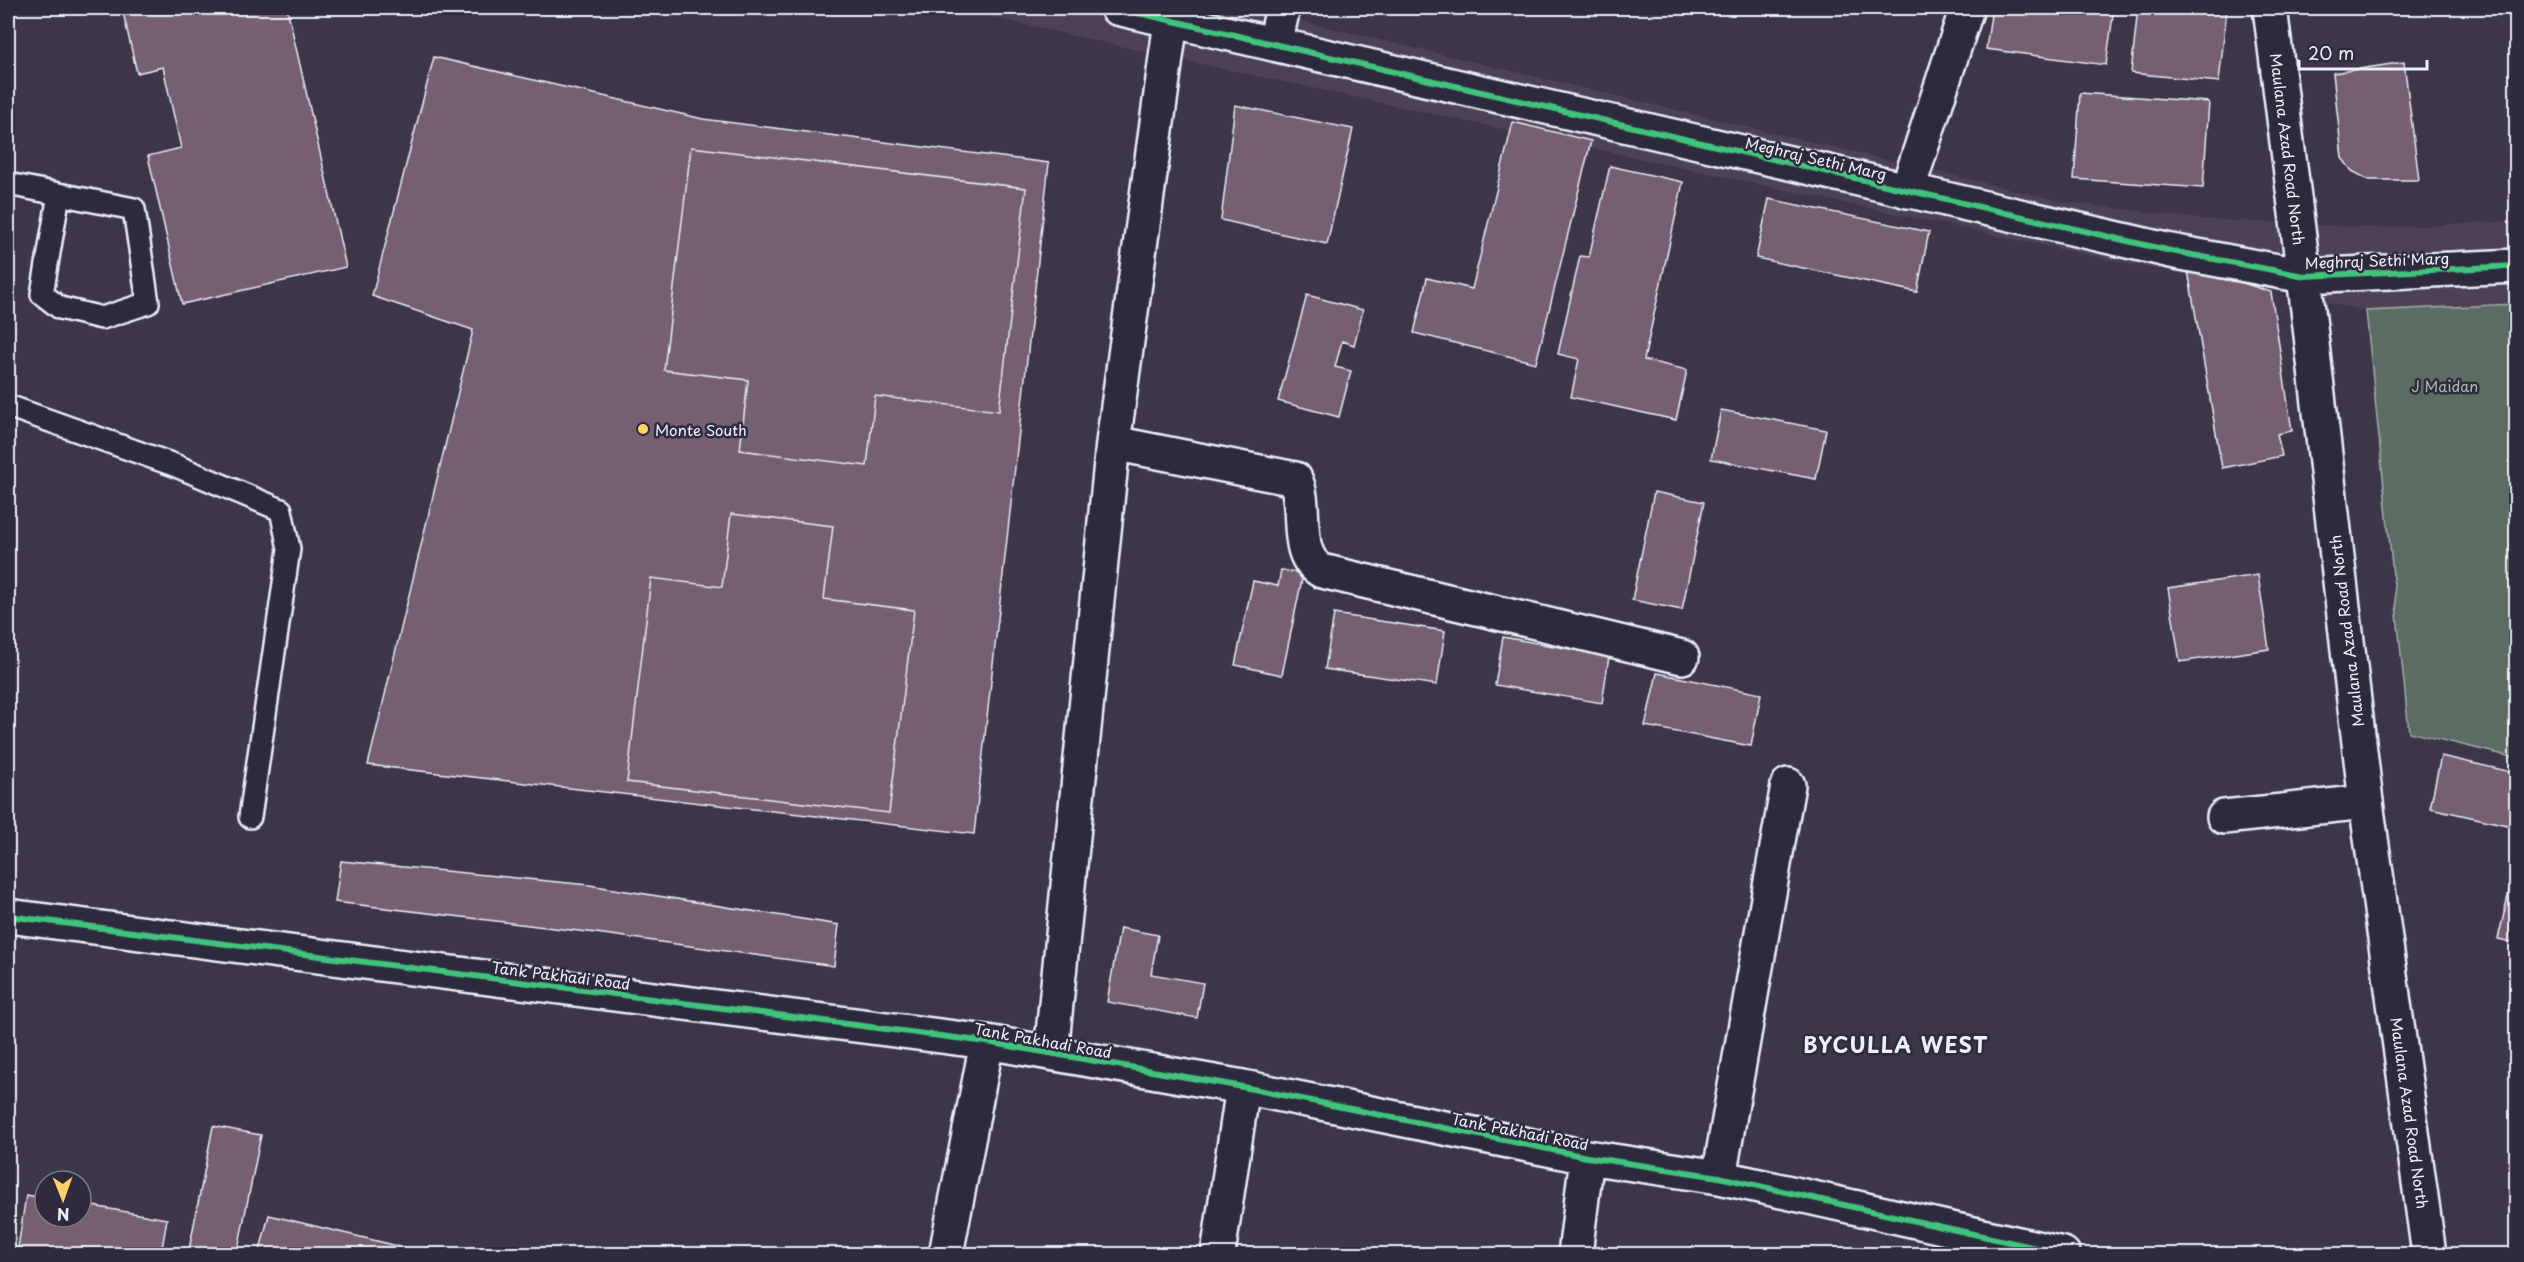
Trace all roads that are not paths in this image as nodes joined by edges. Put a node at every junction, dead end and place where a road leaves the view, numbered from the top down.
1 (1117, 8) edge
2 (1283, 8) edge
3 (1967, 8) edge
4 (2270, 8) edge
5 (1171, 21) junction
6 (1275, 43) junction
7 (8, 184) edge
8 (1907, 191) junction
9 (59, 194) junction
10 (2517, 266) edge
11 (2304, 276) junction
12 (8, 406) edge
13 (1113, 443) junction
14 (1682, 657) dead end
15 (1788, 785) dead end
16 (2366, 802) junction
17 (250, 817) dead end
18 (2224, 817) dead end
19 (8, 916) edge
20 (987, 1042) junction
21 (1052, 1053) junction
22 (1244, 1087) junction
23 (1587, 1157) junction
24 (1719, 1177) junction
25 (946, 1254) edge
26 (1218, 1254) edge
27 (1575, 1254) edge
28 (2063, 1254) edge
29 (2429, 1254) edge

1 - 5 street, Meghraj Sethi Marg
2 - 6 street
3 - 8 street
4 - 11 street, Maulana Azad Road North
5 - 6 street, Meghraj Sethi Marg
5 - 13 street
6 - 8 street, Meghraj Sethi Marg
7 - 9 lane
8 - 11 street, Meghraj Sethi Marg
9 - 9 lane
10 - 11 street, Meghraj Sethi Marg
11 - 16 street, Maulana Azad Road North
12 - 17 lane
13 - 14 street
13 - 21 street
15 - 24 street
16 - 18 street
16 - 29 street, Maulana Azad Road North
19 - 20 street, Tank Pakhadi Road
20 - 21 street, Tank Pakhadi Road
20 - 25 street
21 - 22 street, Tank Pakhadi Road
22 - 23 street, Tank Pakhadi Road
22 - 26 street
23 - 24 street, Tank Pakhadi Road
23 - 27 street
24 - 28 street, Tank Pakhadi Road

